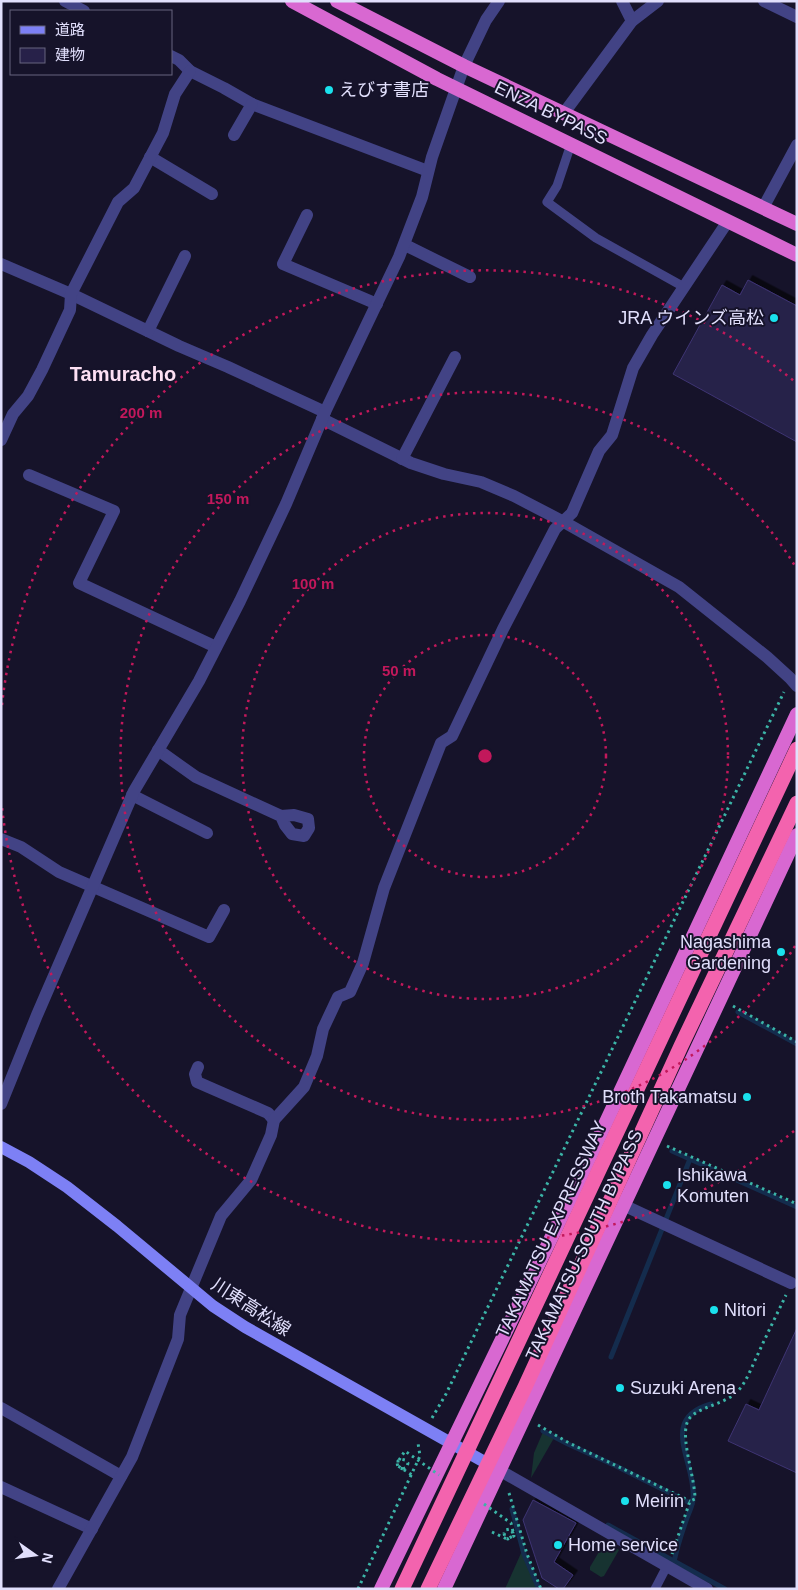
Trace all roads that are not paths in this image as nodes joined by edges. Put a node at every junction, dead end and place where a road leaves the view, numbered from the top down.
1 (65, 1) edge
2 (292, 1) edge
3 (499, 1) edge
4 (622, 1) edge
5 (658, 1) edge
6 (764, 1) edge
7 (340, 2) edge
8 (82, 10) edge
9 (797, 17) edge
10 (632, 21) junction
11 (172, 56) edge
12 (464, 66) junction
13 (190, 71) junction
14 (457, 88) junction
15 (252, 104) junction
16 (564, 113) junction
17 (234, 135) dead end
18 (571, 144) junction
19 (797, 145) edge
20 (150, 158) junction
21 (428, 171) junction
22 (212, 194) dead end
23 (763, 208) junction
24 (307, 215) dead end
25 (728, 221) junction
26 (797, 224) edge
27 (405, 245) junction
28 (797, 254) edge
29 (185, 256) dead end
30 (1, 264) edge
31 (470, 277) dead end
32 (684, 287) junction
33 (71, 294) junction
34 (377, 304) junction
35 (148, 331) junction
36 (455, 358) dead end
37 (323, 416) junction
38 (1, 440) edge
39 (402, 459) junction
40 (29, 475) dead end
41 (564, 522) junction
42 (216, 648) junction
43 (794, 682) edge
44 (797, 714) edge
45 (797, 749) edge
46 (158, 750) junction
47 (132, 796) junction
48 (797, 803) edge
49 (280, 816) dead end
50 (207, 834) dead end
51 (797, 835) edge
52 (1, 839) edge
53 (93, 886) junction
54 (224, 910) dead end
55 (198, 1067) dead end
56 (5, 1083) edge
57 (1, 1104) edge
58 (274, 1120) junction
59 (1, 1147) edge
60 (624, 1205) junction
61 (791, 1283) road end
62 (191, 1288) junction
63 (1, 1408) edge
64 (451, 1442) junction
65 (499, 1470) junction
66 (121, 1476) junction
67 (1, 1487) edge
68 (92, 1529) junction
69 (667, 1566) junction
70 (58, 1589) edge
71 (381, 1589) edge
72 (397, 1589) edge
73 (402, 1589) edge
74 (429, 1589) edge
75 (444, 1589) edge
76 (655, 1589) edge
77 (707, 1589) edge

1 - 8 street
2 - 14 highway, ENZA BYPASS
3 - 12 street
4 - 10 street
5 - 10 street
6 - 9 street
7 - 12 highway, ENZA BYPASS
10 - 16 street
11 - 13 street
12 - 14 street
12 - 16 highway, ENZA BYPASS
13 - 15 street
13 - 20 street
14 - 18 highway, ENZA BYPASS
14 - 21 street
15 - 17 street
15 - 21 street
16 - 23 highway, ENZA BYPASS
18 - 25 highway, ENZA BYPASS
18 - 32 lane
19 - 23 street
20 - 22 street
20 - 33 street
21 - 27 street
23 - 26 highway, ENZA BYPASS
24 - 34 street
25 - 28 highway, ENZA BYPASS
25 - 32 street
27 - 31 street
27 - 34 street
29 - 35 street
30 - 33 street
32 - 41 street
33 - 35 street
33 - 38 street
34 - 37 street
35 - 37 street
36 - 39 street
37 - 39 street
37 - 42 street
39 - 41 street
40 - 42 street
41 - 43 street
41 - 58 street
42 - 46 street
44 - 64 highway, TAKAMATSU-SOUTH BYPASS
45 - 73 highway, TAKAMATSU EXPRESSWAY, bridge
46 - 47 street
46 - 49 street
47 - 50 street
47 - 53 street
48 - 74 highway, bridge
51 - 60 highway, TAKAMATSU-SOUTH BYPASS
52 - 53 street
53 - 54 street
53 - 56 street
55 - 58 street
56 - 57 street
58 - 62 street
59 - 62 main road, 川東高松線
60 - 61 street
60 - 65 highway, TAKAMATSU-SOUTH BYPASS
62 - 64 main road, 川東高松線
62 - 66 street
63 - 66 street
64 - 65 main road, 川東高松線
64 - 71 highway, TAKAMATSU-SOUTH BYPASS
64 - 72 highway
65 - 69 street
65 - 74 highway
65 - 75 highway, TAKAMATSU-SOUTH BYPASS
66 - 68 street
67 - 68 street
68 - 70 street
69 - 76 lane
69 - 77 street

